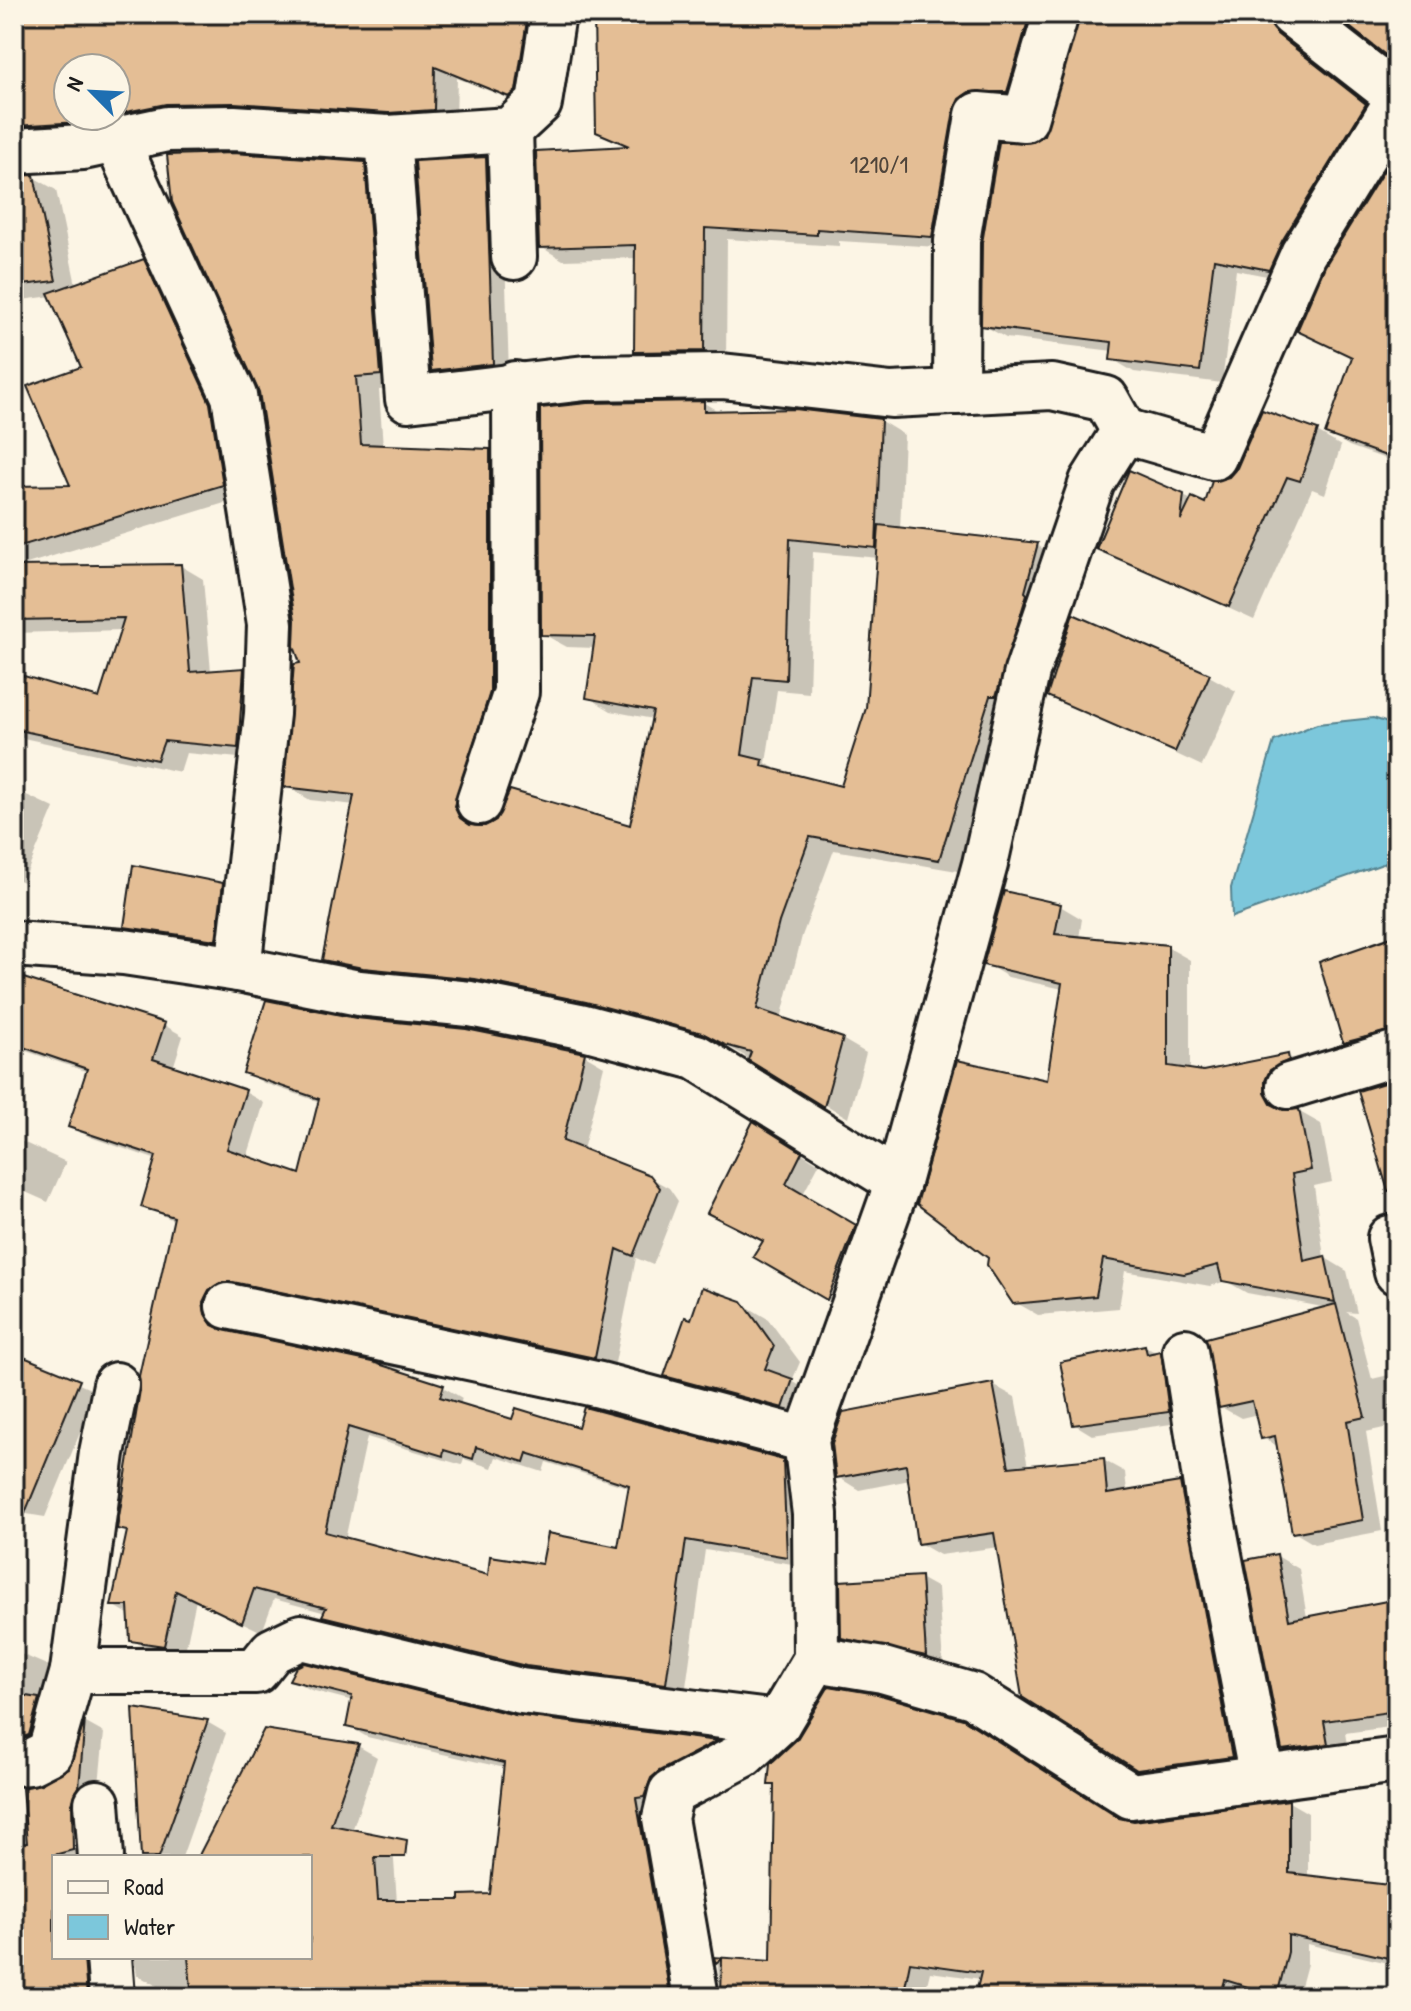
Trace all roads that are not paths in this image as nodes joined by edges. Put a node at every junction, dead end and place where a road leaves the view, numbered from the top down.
1 (553, 14) edge
2 (1056, 14) edge
3 (1292, 14) edge
4 (1397, 98) edge
5 (510, 130) junction
6 (388, 138) junction
7 (116, 140) junction
8 (14, 151) edge
9 (514, 257) dead end
10 (515, 384) junction
11 (956, 392) junction
12 (1124, 431) junction
13 (479, 802) dead end
14 (14, 944) edge
15 (238, 969) junction
16 (1397, 1053) edge
17 (1289, 1086) dead end
18 (898, 1182) junction
19 (228, 1306) dead end
20 (1185, 1351) dead end
21 (116, 1385) dead end
22 (806, 1440) junction
23 (816, 1659) junction
24 (73, 1671) junction
25 (778, 1723) junction
26 (14, 1763) edge
27 (1395, 1769) edge
28 (1262, 1778) junction
29 (97, 1803) dead end
30 (101, 1855) edge
31 (109, 1959) edge
32 (112, 1997) edge
33 (696, 1997) edge

1 - 5 street
2 - 11 street
3 - 4 street
4 - 12 street
5 - 6 street
5 - 9 street
6 - 7 street
6 - 10 street
7 - 8 street
7 - 15 street
10 - 11 street
10 - 13 street
11 - 12 street
12 - 18 street
14 - 15 street
15 - 18 street
16 - 17 street
18 - 22 street
19 - 22 street
20 - 28 street
21 - 24 street
22 - 23 street
23 - 25 street
23 - 28 street
24 - 25 street
24 - 26 street
25 - 33 street
27 - 28 street
29 - 30 street
31 - 32 street

